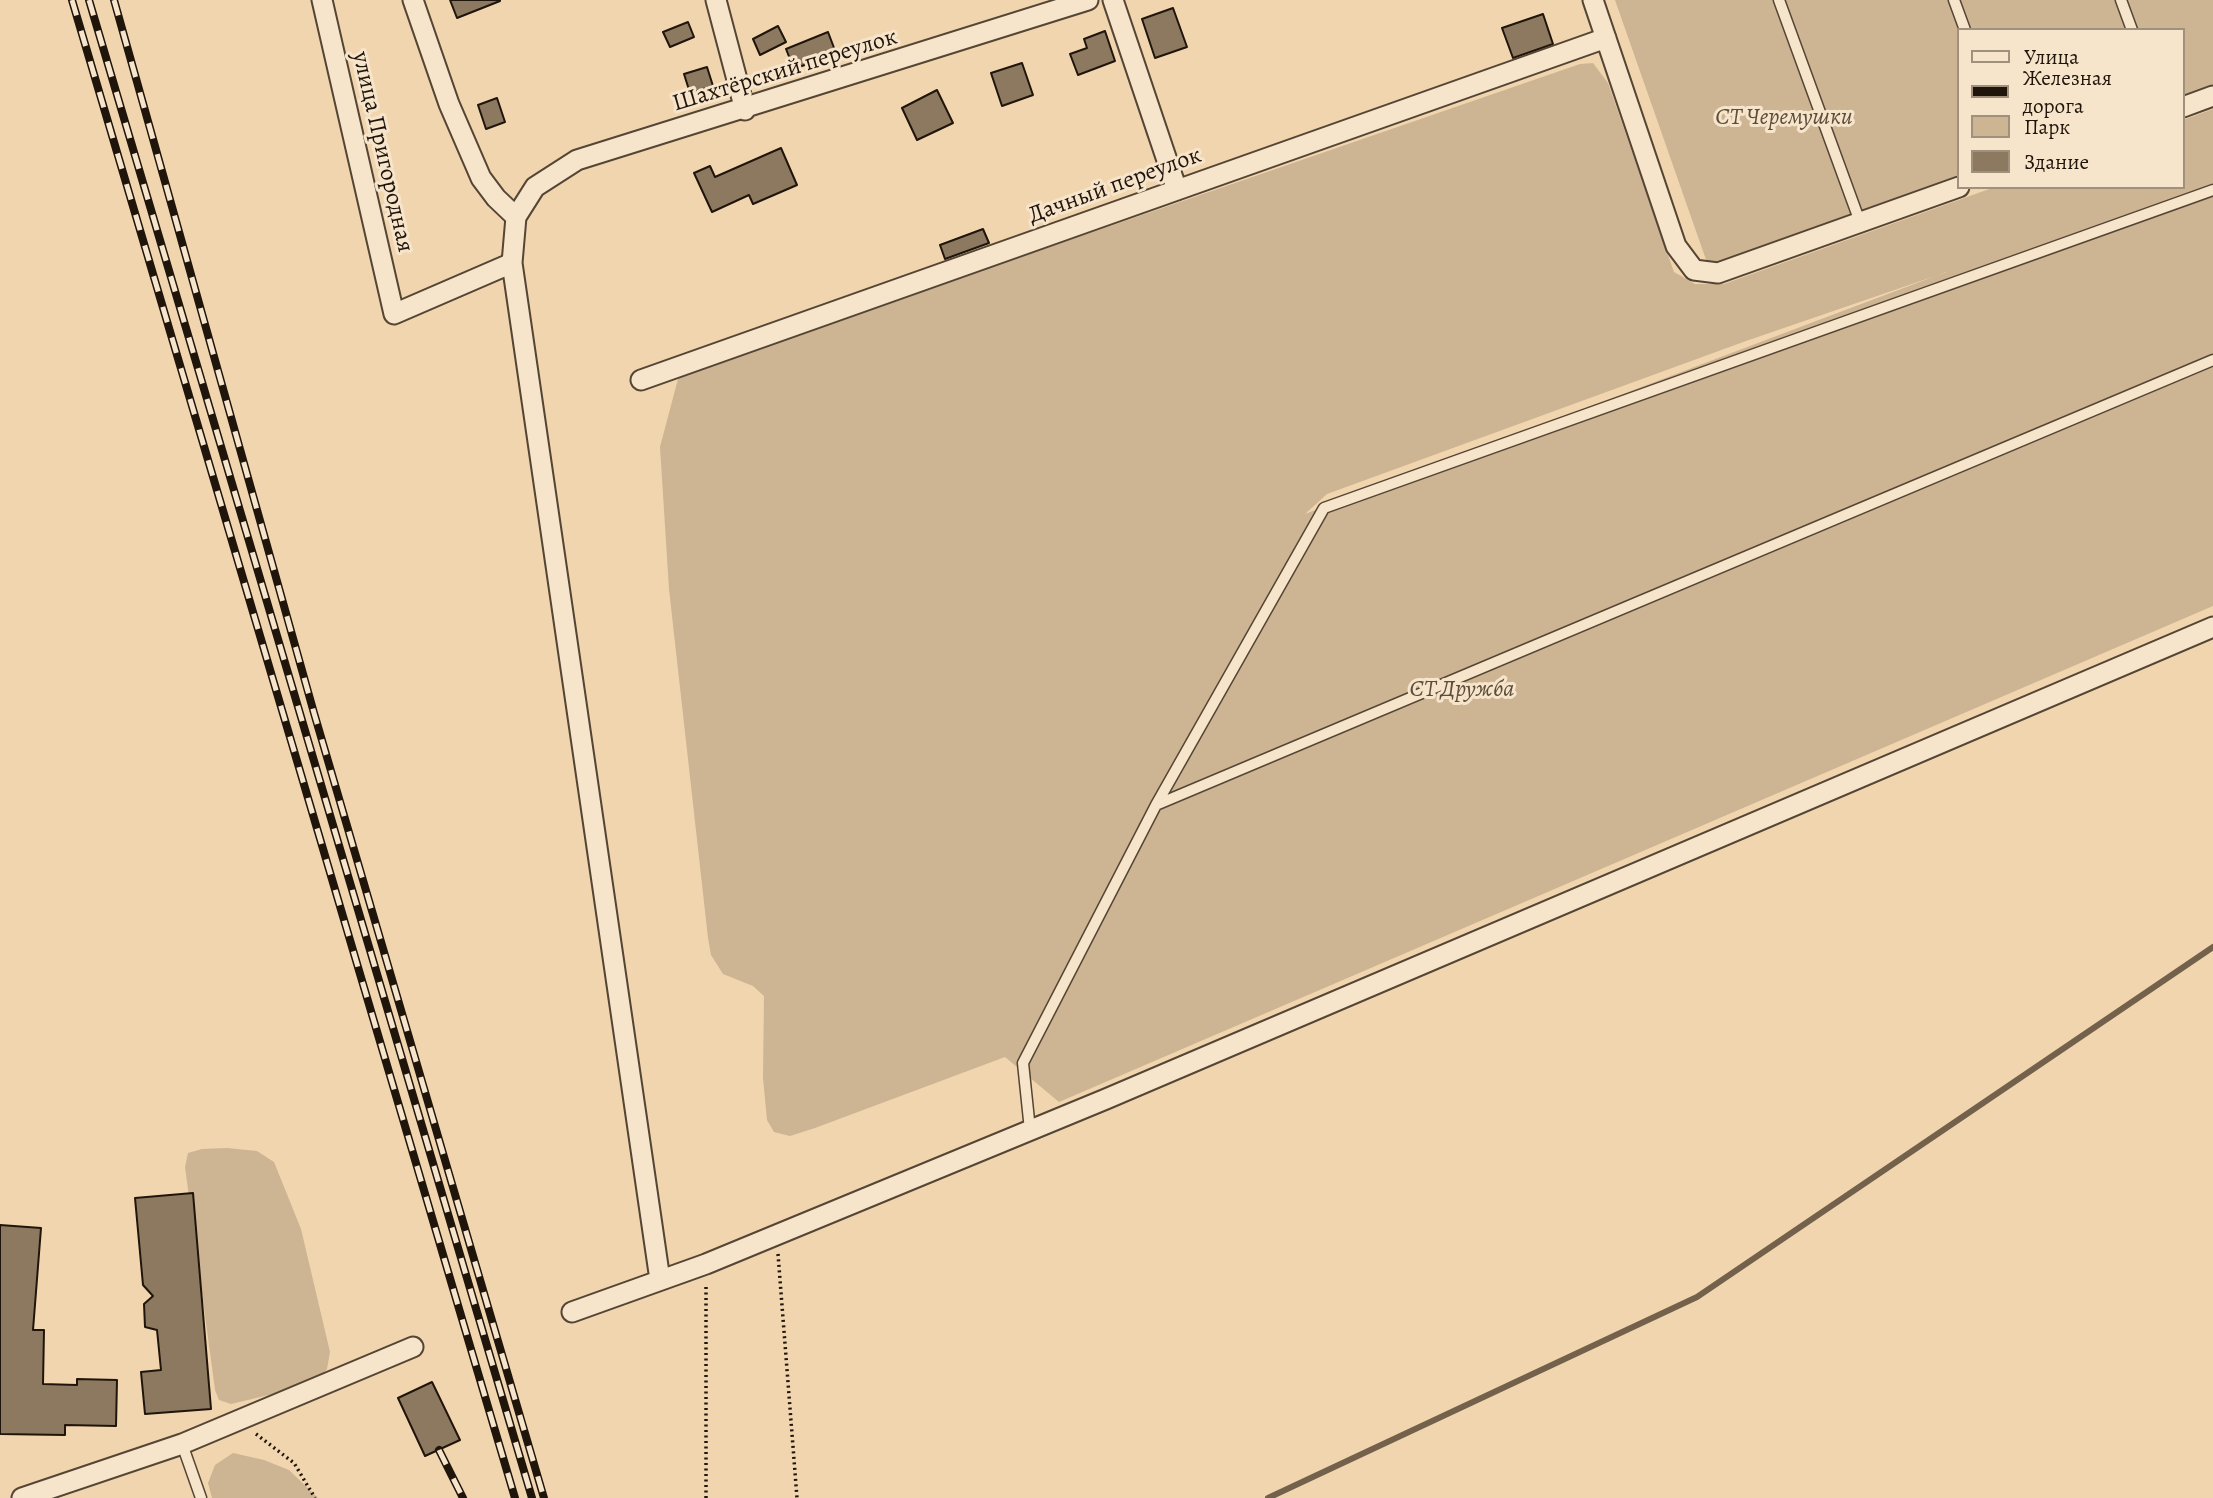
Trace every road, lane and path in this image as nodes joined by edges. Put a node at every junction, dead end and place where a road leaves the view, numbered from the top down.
1 (322, 0) edge
2 (413, 0) edge
3 (716, 0) edge
4 (1113, 0) edge
5 (1593, 0) edge
6 (1779, 0) edge
7 (1954, 0) edge
8 (2121, 0) edge
9 (1077, 2) edge
10 (1964, 28) edge
11 (2131, 28) edge
12 (1606, 38) junction
13 (2213, 96) edge
14 (2185, 106) edge
15 (745, 110) junction
16 (1958, 187) edge
17 (1177, 190) junction
18 (2213, 190) edge
19 (516, 217) junction
20 (1860, 222) junction
21 (512, 263) junction
22 (2213, 360) edge
23 (640, 380) dead end
24 (2213, 627) edge
25 (1156, 805) junction
26 (1030, 1130) junction
27 (777, 1235) junction
28 (706, 1264) junction
29 (660, 1280) junction
30 (572, 1312) dead end
31 (413, 1347) dead end
32 (237, 1421) junction
33 (182, 1444) junction
34 (22, 1498) edge
35 (201, 1498) edge
36 (316, 1498) edge
37 (706, 1498) edge
38 (797, 1498) edge

1 - 21 street, улица Пригородная
2 - 19 street
3 - 15 street
4 - 17 street
5 - 12 street
6 - 20 lane
7 - 10 lane
8 - 11 lane
9 - 15 street, Шахтёрский переулок
12 - 17 street, Дачный переулок
12 - 20 street
13 - 14 street
15 - 19 street, Шахтёрский переулок
16 - 20 street
17 - 23 street, Дачный переулок
18 - 25 lane
19 - 21 street
21 - 29 street
22 - 25 lane
24 - 26 street
25 - 26 lane
26 - 27 street
27 - 28 street
27 - 38 path
28 - 29 street
28 - 37 path
29 - 30 street
31 - 32 street
32 - 33 street
32 - 36 path
33 - 34 street
33 - 35 lane

